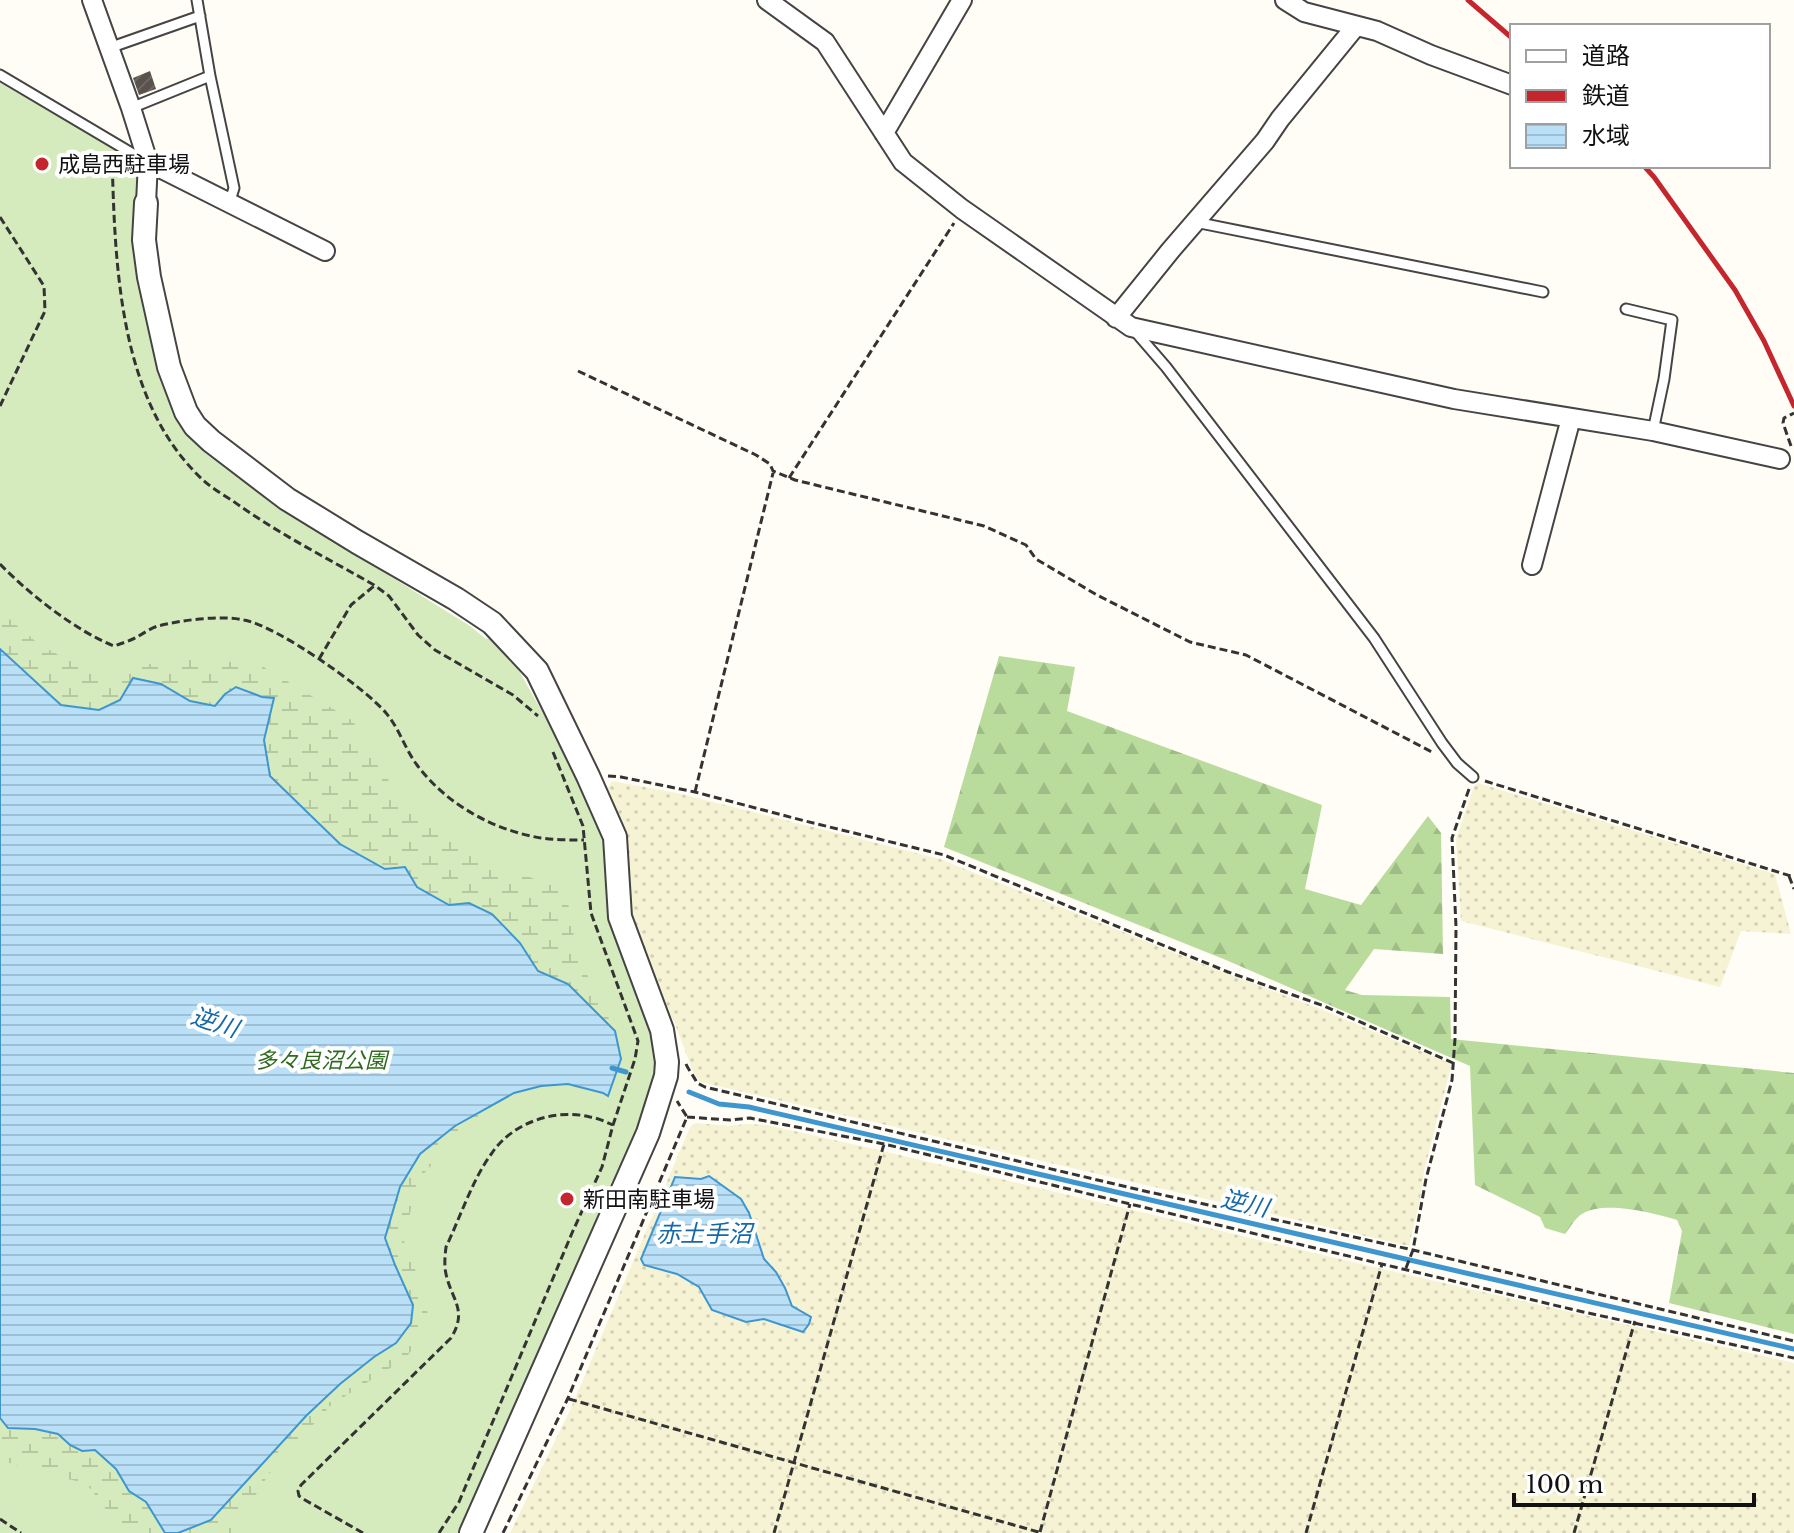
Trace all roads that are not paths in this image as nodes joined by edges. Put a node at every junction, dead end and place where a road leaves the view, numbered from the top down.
1 (92, 0) edge
2 (197, 0) edge
3 (767, 0) edge
4 (962, 0) edge
5 (1285, 0) edge
6 (200, 16) junction
7 (1356, 26) junction
8 (109, 48) junction
9 (0, 75) edge
10 (210, 76) junction
11 (1510, 84) edge
12 (131, 108) junction
13 (884, 133) junction
14 (148, 162) junction
15 (146, 203) joint
16 (229, 204) junction
17 (1195, 222) junction
18 (325, 251) dead end
19 (1543, 292) dead end
20 (1626, 309) dead end
21 (1124, 322) junction
22 (1571, 418) junction
23 (1653, 431) junction
24 (1780, 459) road end
25 (1532, 565) dead end
26 (1473, 777) road end
27 (471, 1533) edge

1 - 8 street
2 - 6 lane
3 - 13 street
4 - 13 street
5 - 7 street
6 - 8 lane
6 - 10 lane
7 - 11 street
7 - 17 street
8 - 12 street
9 - 14 lane
10 - 12 lane
10 - 16 lane
12 - 14 street
13 - 21 street
14 - 15 street
14 - 16 street
15 - 27 street
16 - 18 street
17 - 19 lane
17 - 21 street
20 - 23 lane
21 - 22 street
21 - 26 lane
22 - 23 street
22 - 25 street
23 - 24 street

